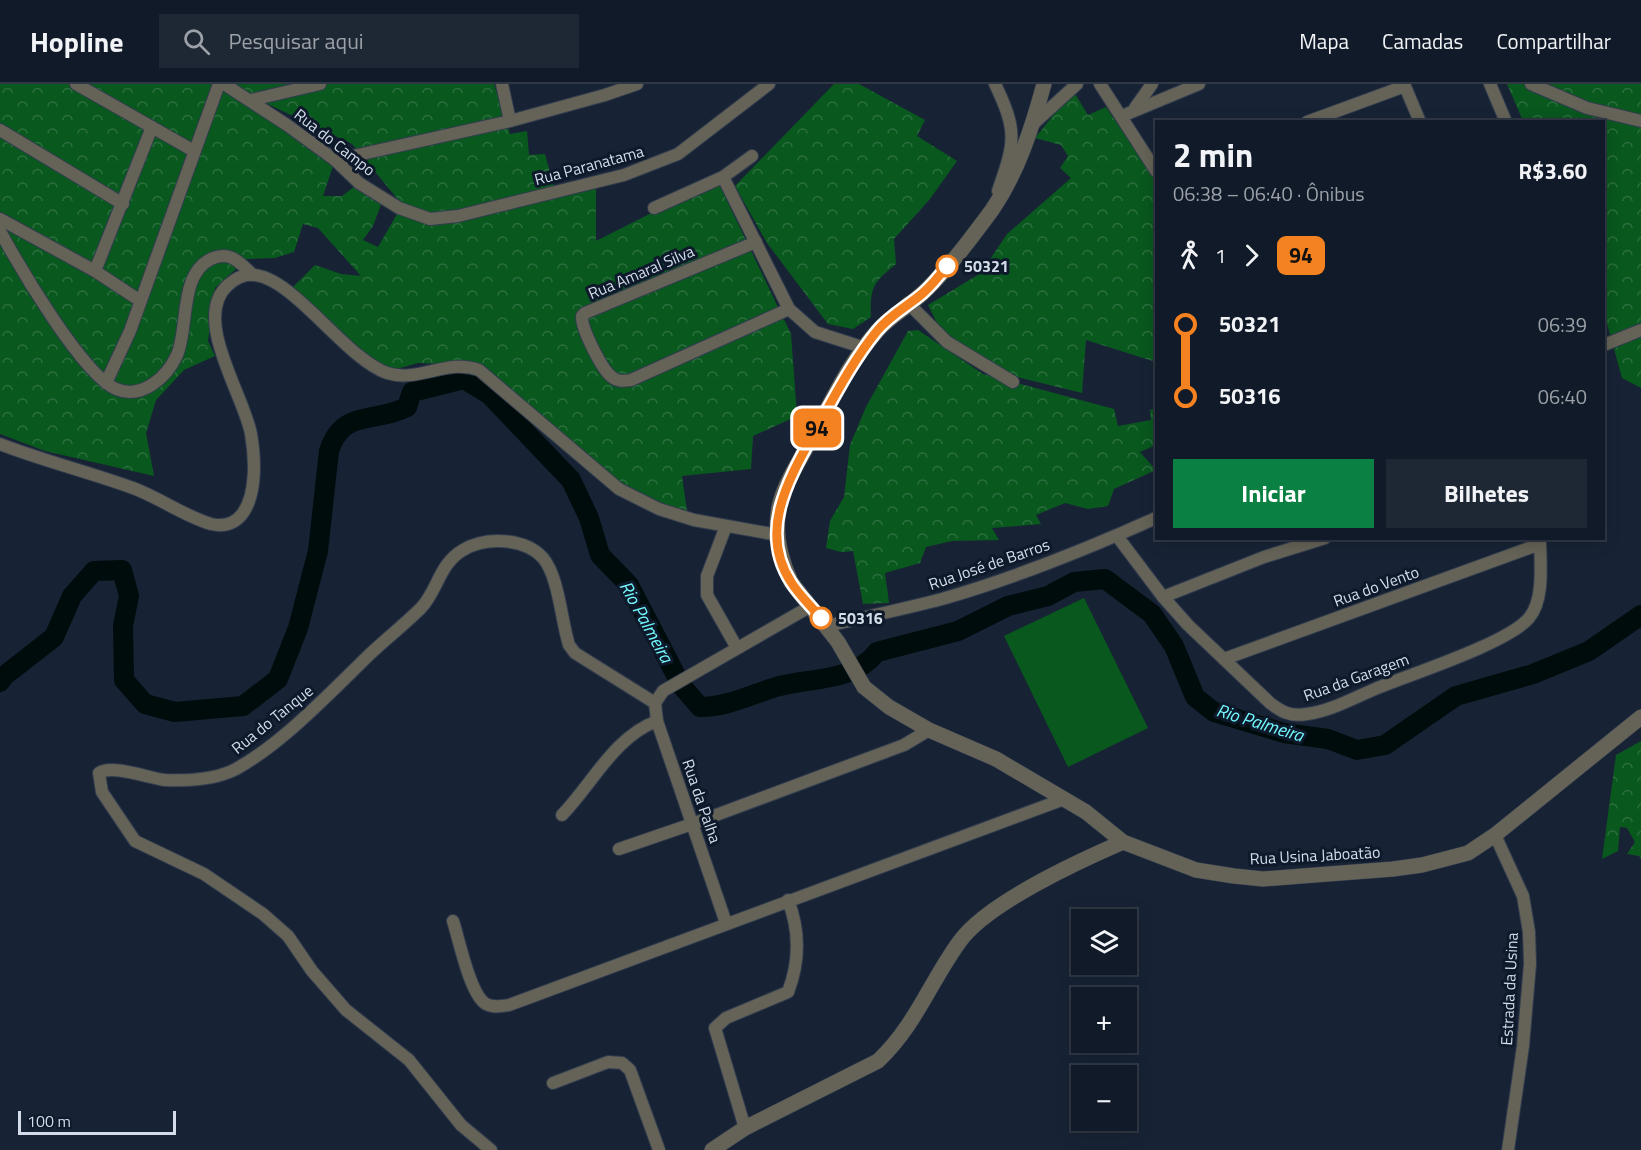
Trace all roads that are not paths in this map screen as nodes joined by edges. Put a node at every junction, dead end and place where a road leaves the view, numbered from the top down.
1 (76, 84) edge
2 (221, 84) edge
3 (320, 84) edge
4 (502, 84) edge
5 (637, 84) edge
6 (769, 84) edge
7 (995, 84) edge
8 (1044, 84) edge
9 (1077, 84) edge
10 (1100, 84) edge
11 (1152, 84) edge
12 (1199, 84) edge
13 (1490, 84) edge
14 (1532, 84) edge
15 (1405, 85) edge
16 (298, 86) edge
17 (251, 100) junction
18 (1135, 108) junction
19 (1122, 116) junction
20 (1312, 120) edge
21 (1419, 120) edge
22 (1505, 120) edge
23 (510, 121) junction
24 (1641, 121) edge
25 (1033, 124) junction
26 (152, 127) junction
27 (0, 130) edge
28 (194, 151) junction
29 (752, 156) dead end
30 (336, 160) junction
31 (1155, 169) edge
32 (723, 177) junction
33 (123, 204) junction
34 (654, 208) dead end
35 (990, 212) junction
36 (0, 219) edge
37 (430, 219) joint
38 (0, 231) edge
39 (756, 242) junction
40 (94, 271) junction
41 (253, 274) junction
42 (139, 300) junction
43 (909, 303) junction
44 (789, 309) junction
45 (1641, 330) edge
46 (1605, 345) edge
47 (865, 348) junction
48 (1012, 382) dead end
49 (106, 383) junction
50 (0, 444) edge
51 (1155, 518) edge
52 (726, 526) junction
53 (778, 535) junction
54 (1117, 536) junction
55 (1319, 540) edge
56 (1540, 541) edge
57 (1163, 597) junction
58 (811, 606) junction
59 (826, 626) junction
60 (737, 648) junction
61 (1224, 659) junction
62 (655, 703) junction
63 (1641, 717) edge
64 (657, 721) junction
65 (929, 730) junction
66 (1064, 799) junction
67 (562, 815) dead end
68 (692, 824) junction
69 (1495, 835) junction
70 (1123, 842) junction
71 (618, 849) dead end
72 (788, 900) junction
73 (453, 921) dead end
74 (726, 923) junction
75 (553, 1083) dead end
76 (745, 1128) junction
77 (490, 1150) edge
78 (659, 1150) edge
79 (712, 1150) edge
80 (1508, 1150) edge

1 - 26 street
2 - 17 street, Rua do Campo
2 - 28 street
3 - 16 street
4 - 23 street
5 - 23 street
6 - 37 street, Rua Paranatama
7 - 35 street
8 - 25 street, Rua Usina Jaboatão
9 - 25 street
10 - 19 street
11 - 18 street
12 - 18 street
13 - 22 street
14 - 24 street
15 - 20 street
15 - 21 street
16 - 17 street
17 - 30 street, Rua do Campo
18 - 19 street
19 - 31 street
23 - 30 street
25 - 35 street, Rua Usina Jaboatão
26 - 28 street
26 - 33 street
27 - 33 street
28 - 42 street
29 - 32 street
30 - 37 street, Rua do Campo
32 - 34 street
32 - 39 street
33 - 40 street
35 - 43 street, Rua Usina Jaboatão
36 - 40 street
38 - 49 street
39 - 44 street
39 - 44 street, Rua Amaral Silva
40 - 42 street
41 - 49 street
41 - 50 street
41 - 52 street
42 - 49 street
43 - 47 street, Rua Usina Jaboatão
43 - 48 street
44 - 47 street
45 - 46 street
47 - 53 street, Rua Usina Jaboatão
51 - 54 street, Rua José de Barros
52 - 53 street
52 - 60 street
53 - 58 street, Rua Usina Jaboatão
54 - 57 street, Rua da Garagem
54 - 59 street, Rua José de Barros
55 - 57 street
56 - 61 street, Rua do Vento
56 - 61 street, Rua da Garagem
57 - 61 street, Rua da Garagem
58 - 59 street, Rua Usina Jaboatão
58 - 60 street
59 - 65 street, Rua Usina Jaboatão
60 - 62 street
62 - 64 street, Rua da Palha
62 - 77 street, Rua do Tanque
63 - 69 street, Rua Usina Jaboatão
64 - 67 street
64 - 68 street, Rua da Palha
65 - 66 street, Rua Usina Jaboatão
65 - 68 street
66 - 70 street, Rua Usina Jaboatão
66 - 72 street
68 - 71 street
68 - 74 street, Rua da Palha
69 - 70 street, Rua Usina Jaboatão
69 - 80 street, Estrada da Usina
70 - 76 street
72 - 74 street
72 - 76 street
73 - 74 street
75 - 78 street
76 - 79 street

